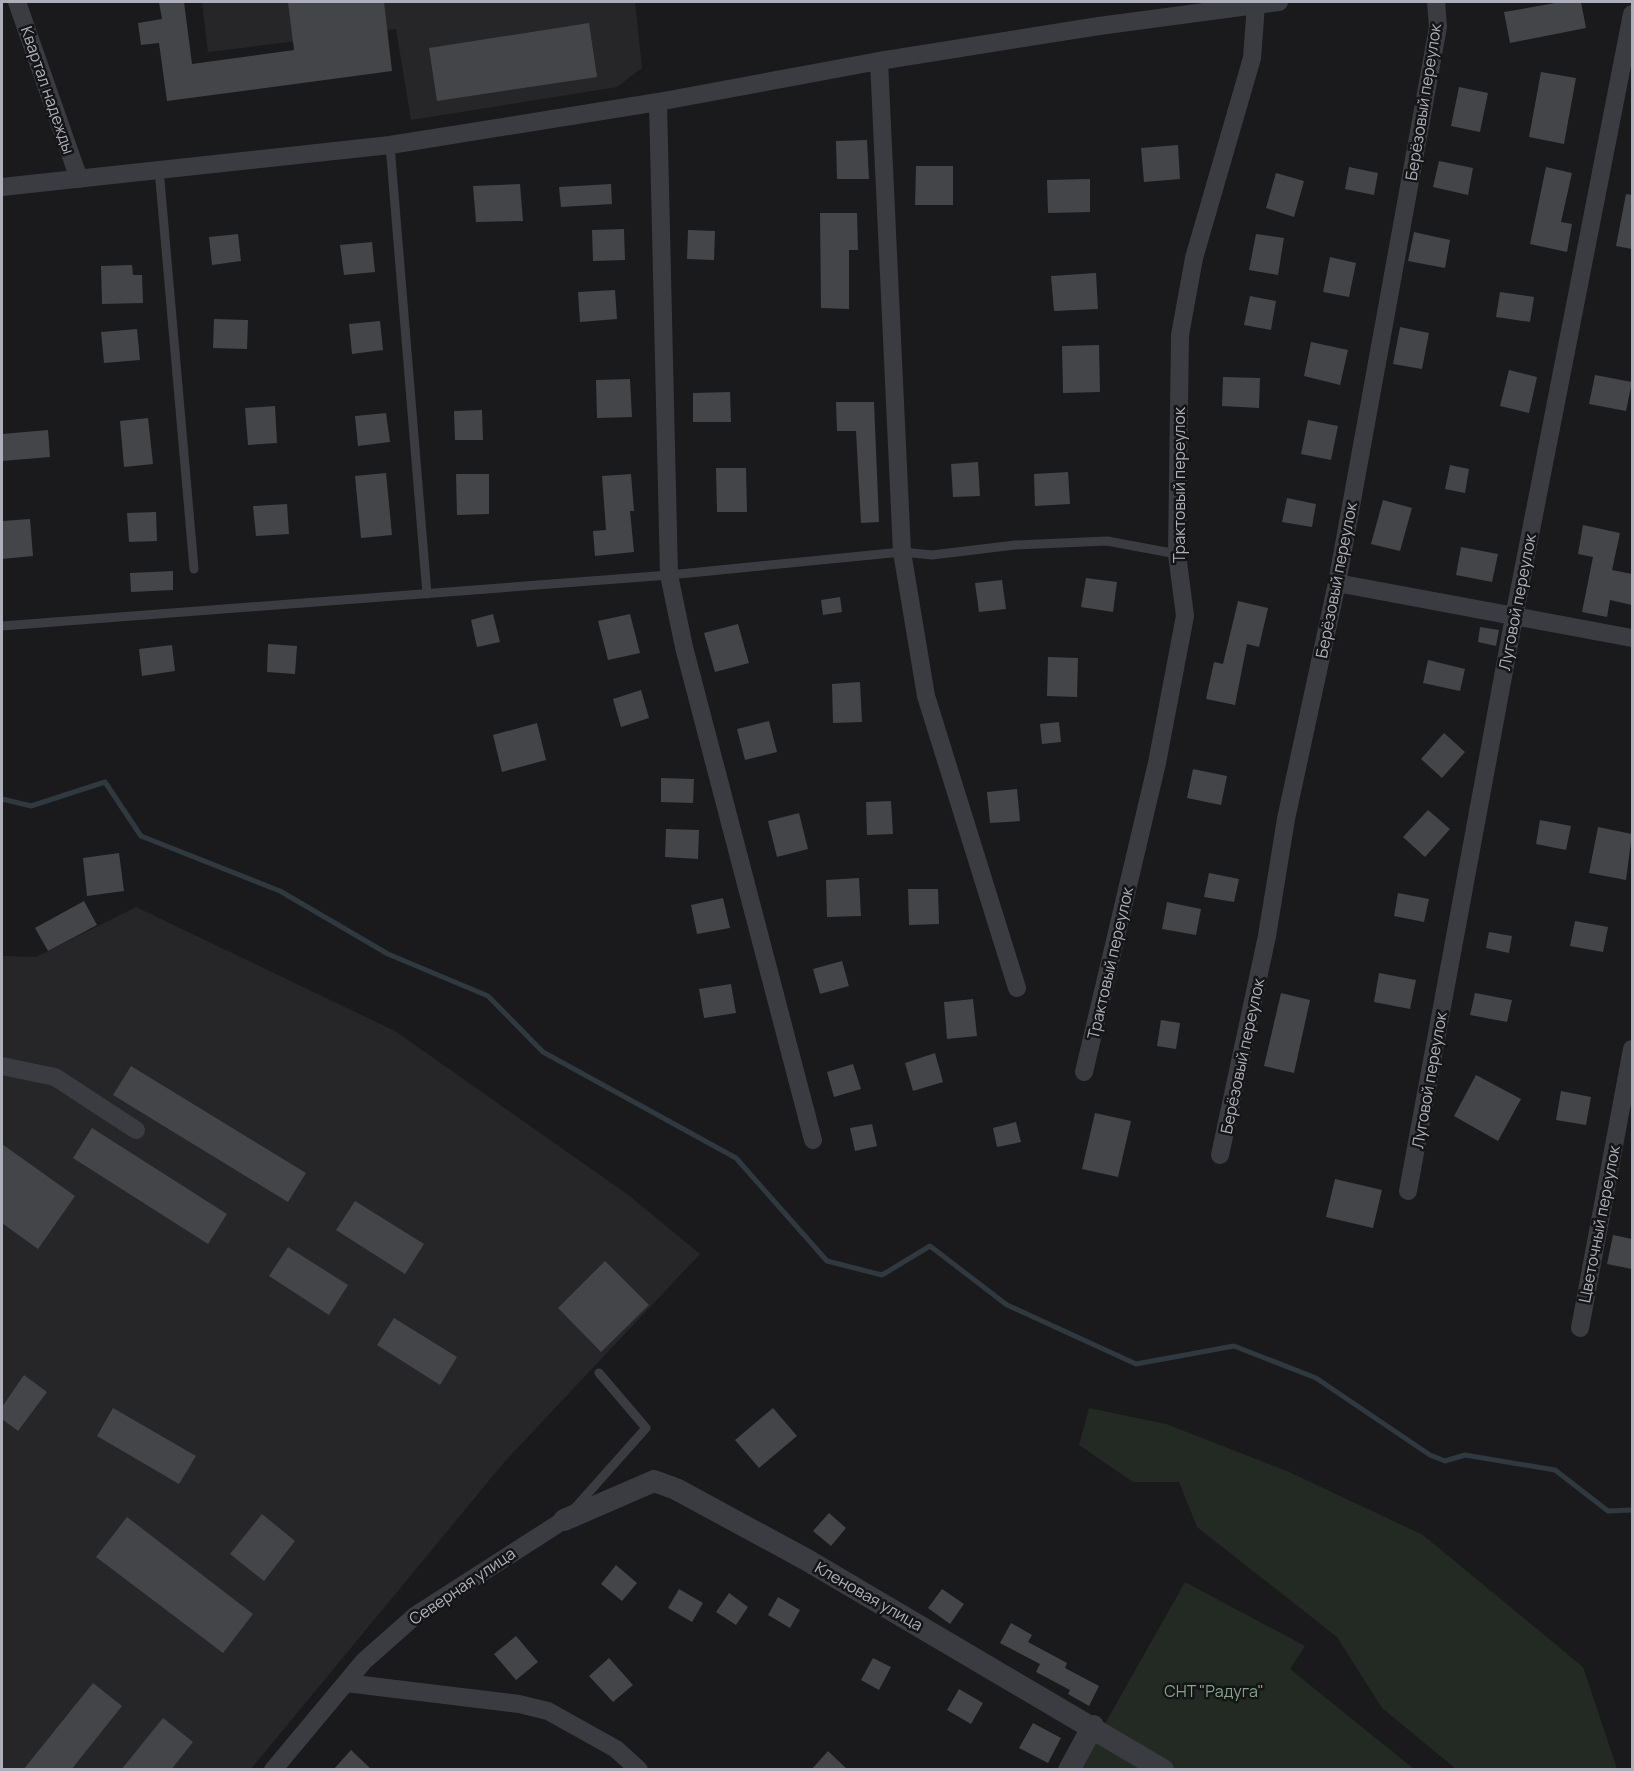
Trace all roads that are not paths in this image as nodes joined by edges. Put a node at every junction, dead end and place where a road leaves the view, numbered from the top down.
1 (17, 2) edge
2 (1279, 2) edge
3 (1436, 2) edge
4 (1256, 5) junction
5 (1632, 14) edge
6 (879, 61) junction
7 (658, 102) junction
8 (390, 145) junction
9 (159, 169) junction
10 (79, 179) junction
11 (2, 187) edge
12 (902, 552) junction
13 (1177, 554) junction
14 (194, 569) dead end
15 (669, 575) junction
16 (1337, 583) junction
17 (428, 594) junction
18 (1514, 617) junction
19 (2, 626) edge
20 (1632, 638) edge
21 (1017, 988) dead end
22 (1632, 1049) edge
23 (2, 1066) edge
24 (1084, 1072) dead end
25 (136, 1131) dead end
26 (813, 1140) dead end
27 (1220, 1155) dead end
28 (1408, 1191) dead end
29 (1580, 1328) dead end
30 (599, 1372) dead end
31 (564, 1520) junction
32 (346, 1683) junction
33 (1093, 1726) junction
34 (273, 1770) edge
35 (639, 1770) edge
36 (1069, 1770) edge
37 (1163, 1770) edge

1 - 10 street, Квартал надежды
2 - 4 street
3 - 16 street, Берёзовый переулок
4 - 6 street
4 - 13 street, Трактовый переулок
5 - 18 street, Луговой переулок
6 - 7 street
6 - 12 street
7 - 8 street
7 - 15 street
8 - 9 street
8 - 17 lane
9 - 10 street
9 - 14 lane
10 - 11 street
12 - 13 lane
12 - 15 lane
12 - 21 street
13 - 24 street, Трактовый переулок
15 - 17 lane
15 - 26 street
16 - 18 street
16 - 27 street, Берёзовый переулок
17 - 19 lane
18 - 20 street
18 - 28 street, Луговой переулок
22 - 29 street, Цветочный переулок
23 - 25 street
30 - 31 lane
31 - 32 street, Северная улица
31 - 33 street, Кленовая улица
32 - 34 street, Северная улица
32 - 35 street
33 - 36 street
33 - 37 street, Кленовая улица

